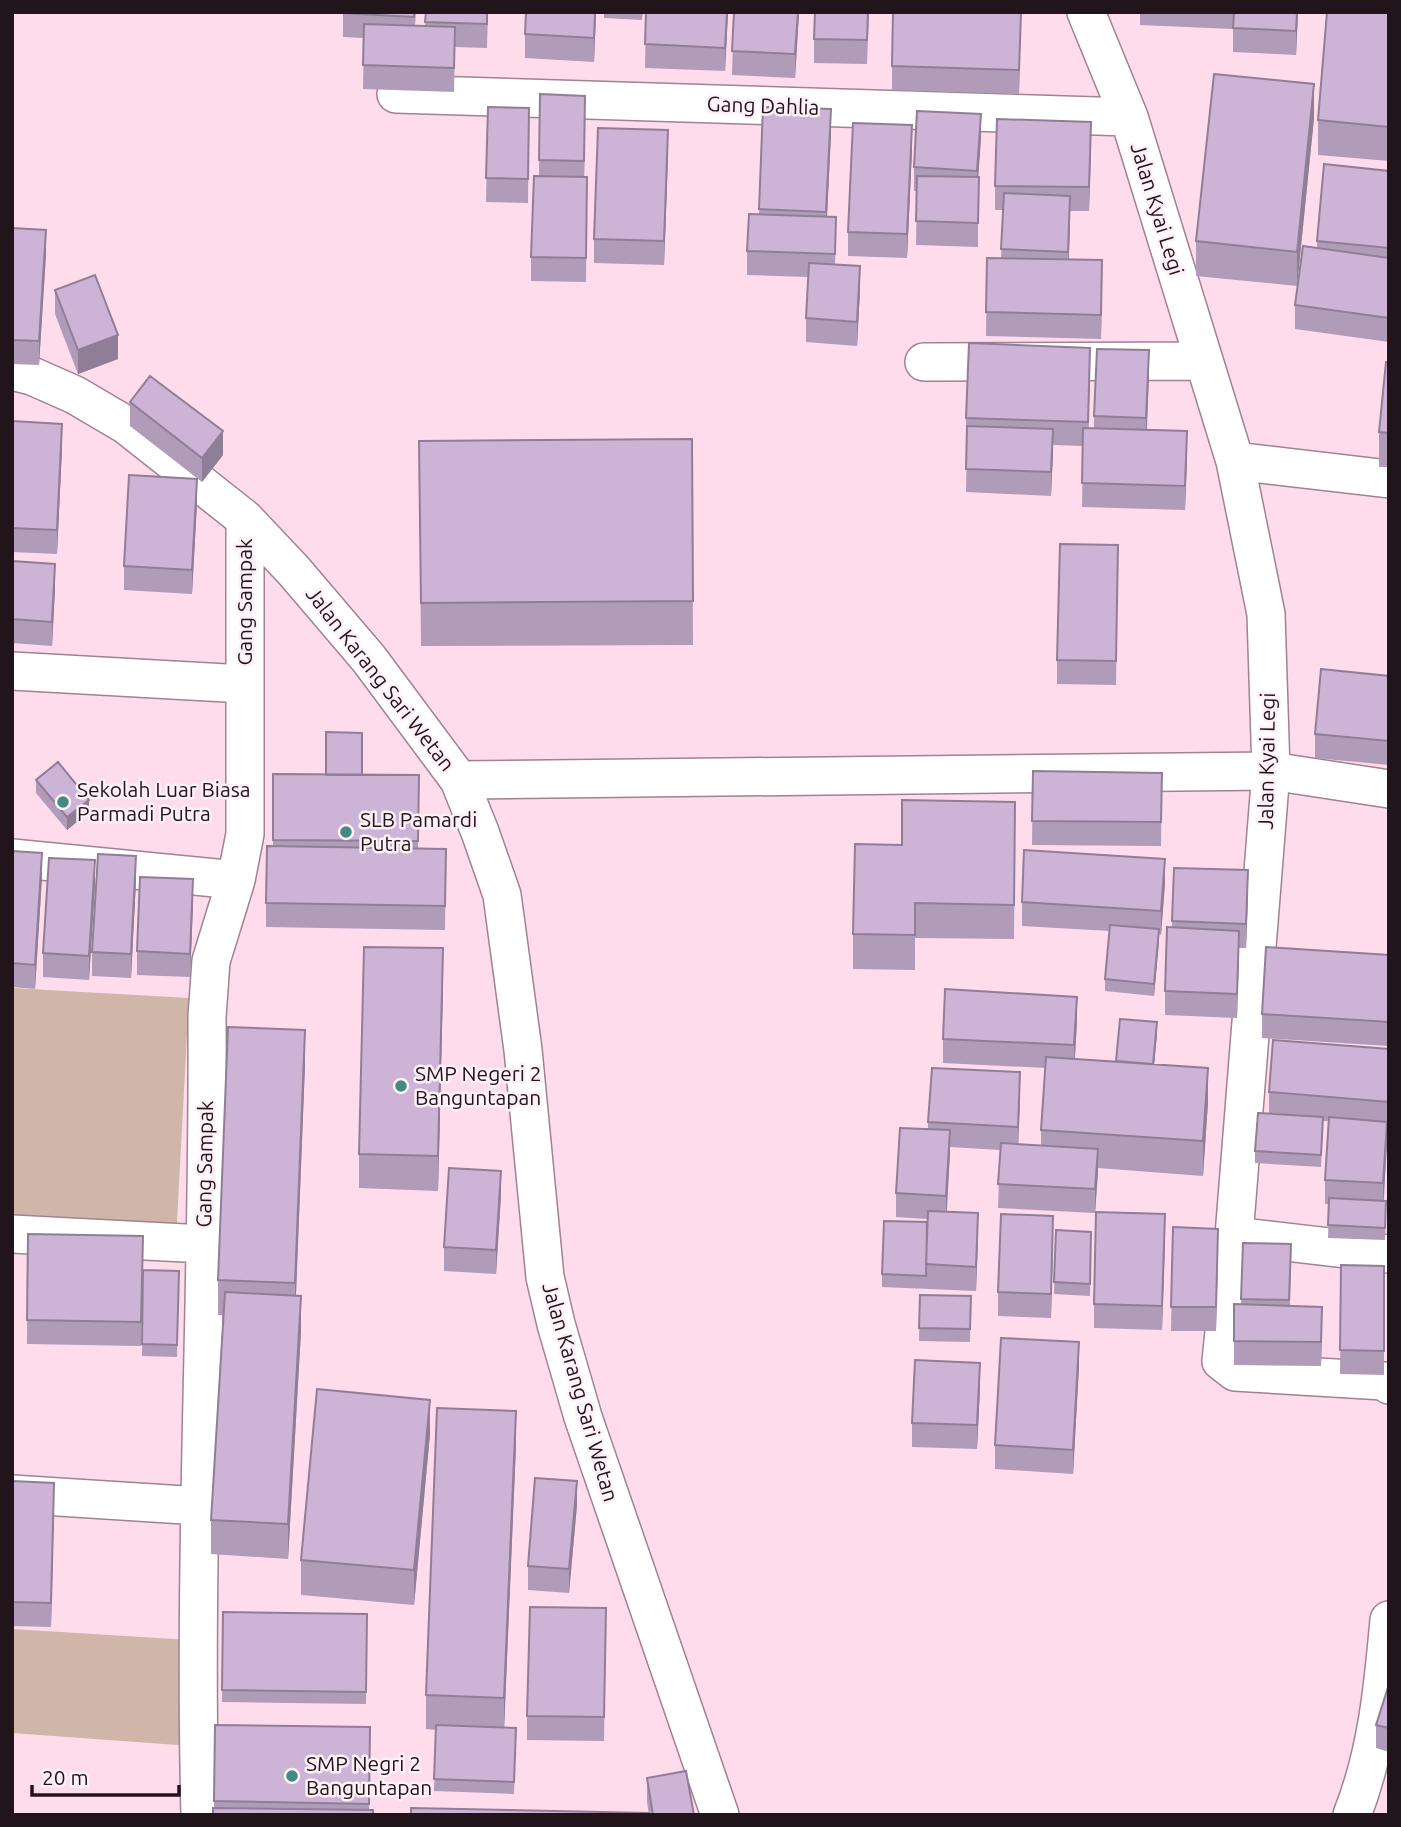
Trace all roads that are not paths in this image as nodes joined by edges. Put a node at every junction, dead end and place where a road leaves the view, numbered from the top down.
1 (1086, 12) edge
2 (396, 94) dead end
3 (1129, 117) junction
4 (923, 362) dead end
5 (1204, 362) junction
6 (12, 371) edge
7 (1235, 461) junction
8 (1389, 480) edge
9 (245, 519) junction
10 (12, 671) edge
11 (244, 684) junction
12 (1271, 771) junction
13 (458, 780) junction
14 (1389, 789) edge
15 (12, 858) edge
16 (236, 880) junction
17 (1249, 1052) junction
18 (1287, 1055) edge
19 (12, 1234) edge
20 (1234, 1236) junction
21 (204, 1244) junction
22 (1389, 1254) edge
23 (1389, 1385) edge
24 (12, 1494) edge
25 (200, 1506) junction
26 (1389, 1620) edge
27 (200, 1815) edge
28 (720, 1815) edge
29 (1352, 1815) edge

1 - 3 street, Jalan Kyai Legi
2 - 3 street, Gang Dahlia
3 - 5 street, Jalan Kyai Legi
4 - 5 street
5 - 7 street, Jalan Kyai Legi
6 - 9 street, Jalan Karang Sari Wetan
7 - 8 street
7 - 12 street, Jalan Kyai Legi
9 - 11 street, Gang Sampak
9 - 13 street, Jalan Karang Sari Wetan
10 - 11 street
11 - 16 street, Gang Sampak
12 - 13 street
12 - 14 street
12 - 17 street, Jalan Kyai Legi
13 - 28 street, Jalan Karang Sari Wetan
15 - 16 street
16 - 21 street, Gang Sampak
17 - 18 street
17 - 20 street, Jalan Kyai Legi
19 - 21 street
20 - 22 street
20 - 23 street, Jalan Kyai Legi
21 - 25 street, Gang Sampak
24 - 25 street
25 - 27 street, Gang Sampak
26 - 29 street

